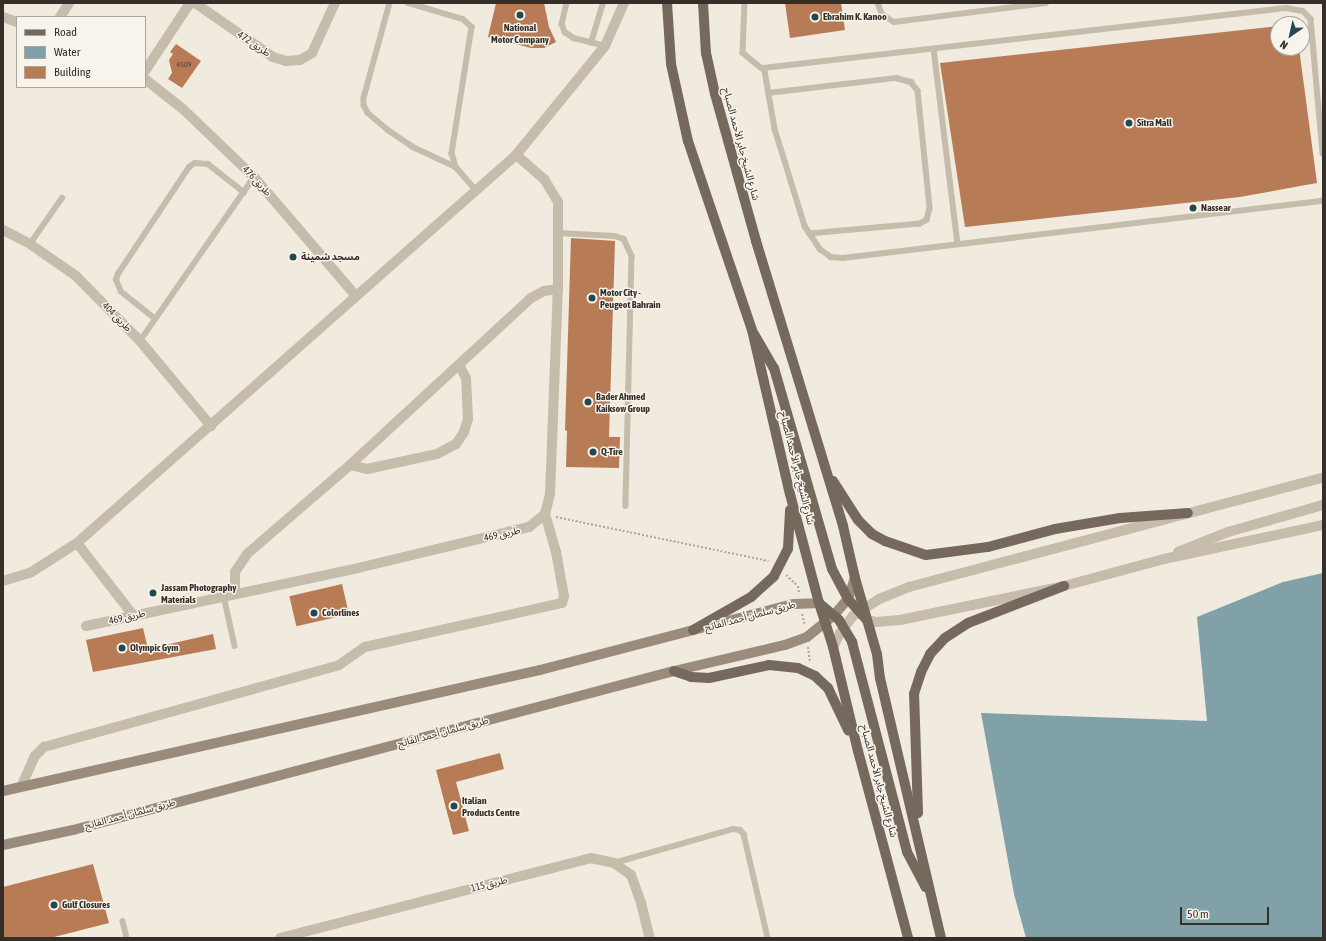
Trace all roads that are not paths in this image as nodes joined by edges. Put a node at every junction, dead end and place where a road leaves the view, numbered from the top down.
1 (69, 3) edge
2 (190, 3) edge
3 (195, 3) edge
4 (335, 3) edge
5 (390, 3) edge
6 (408, 3) edge
7 (567, 3) edge
8 (603, 3) edge
9 (624, 3) edge
10 (667, 3) edge
11 (745, 3) edge
12 (878, 3) edge
13 (1046, 3) edge
14 (704, 6) edge
15 (1003, 6) edge
16 (61, 16) edge
17 (3, 17) edge
18 (16, 22) edge
19 (591, 43) junction
20 (605, 46) junction
21 (934, 49) junction
22 (763, 68) junction
23 (146, 69) edge
24 (146, 80) edge
25 (768, 93) junction
26 (1323, 153) edge
27 (516, 155) junction
28 (456, 167) junction
29 (254, 177) junction
30 (476, 190) junction
31 (244, 192) junction
32 (62, 198) dead end
33 (1323, 200) edge
34 (3, 230) edge
35 (558, 233) junction
36 (809, 234) junction
37 (30, 244) junction
38 (958, 244) junction
39 (558, 289) junction
40 (356, 296) junction
41 (156, 319) junction
42 (752, 330) junction
43 (140, 341) junction
44 (459, 365) junction
45 (211, 426) junction
46 (350, 465) junction
47 (826, 471) junction
48 (1323, 478) edge
49 (790, 494) junction
50 (1323, 505) edge
51 (626, 506) dead end
52 (1188, 513) junction
53 (545, 514) junction
54 (1323, 525) edge
55 (77, 544) junction
56 (1164, 559) junction
57 (855, 578) junction
58 (3, 581) edge
59 (1064, 586) junction
60 (235, 594) junction
61 (224, 596) junction
62 (848, 599) junction
63 (819, 603) junction
64 (862, 610) junction
65 (132, 615) junction
66 (834, 615) junction
67 (868, 620) junction
68 (826, 622) junction
69 (86, 626) dead end
70 (844, 627) junction
71 (693, 630) junction
72 (235, 646) dead end
73 (833, 647) junction
74 (674, 671) junction
75 (858, 750) junction
76 (21, 787) junction
77 (3, 792) edge
78 (918, 833) junction
79 (3, 845) edge
80 (614, 863) junction
81 (930, 892) junction
82 (122, 921) dead end
83 (127, 938) edge
84 (280, 938) edge
85 (650, 938) edge
86 (768, 938) edge
87 (908, 938) edge
88 (941, 938) edge

1 - 16 street
2 - 23 street
3 - 4 street, طريق 472
5 - 28 lane
6 - 28 lane
7 - 19 lane
8 - 19 lane
9 - 20 street
10 - 42 main road, شارع الشيخ جابر الأحمد الصباح
11 - 22 lane
12 - 15 lane
13 - 15 lane
14 - 47 main road, شارع الشيخ جابر الأحمد الصباح
17 - 18 street
19 - 20 lane
20 - 27 street
21 - 22 lane
21 - 26 lane
21 - 38 lane
22 - 25 lane
24 - 29 street, طريق 476
25 - 36 lane
25 - 36 lane
27 - 30 street
27 - 35 street
28 - 30 lane
29 - 31 lane
29 - 40 street, طريق 476
30 - 40 street
31 - 41 lane
31 - 41 lane
32 - 37 lane
33 - 38 lane
34 - 37 street, طريق 404
35 - 39 street
35 - 51 lane
36 - 38 lane
37 - 43 street, طريق 404
39 - 44 street
39 - 53 street
40 - 45 street
41 - 43 lane
42 - 49 main road, شارع الشيخ جابر الأحمد الصباح
42 - 62 main road
43 - 45 street, طريق 404
44 - 46 street
44 - 46 street
45 - 55 street
46 - 60 street
47 - 52 main road
47 - 57 main road, شارع الشيخ جابر الأحمد الصباح
48 - 52 street
49 - 63 main road, شارع الشيخ جابر الأحمد الصباح
49 - 71 main road
50 - 56 street
52 - 64 street
53 - 60 street, طريق 469
53 - 76 street
54 - 56 street
55 - 58 street
55 - 65 street
56 - 59 street
57 - 62 street, طريق سلمان أحمد الفاتح
57 - 64 main road, شارع الشيخ جابر الأحمد الصباح
59 - 67 street
59 - 78 main road
60 - 61 street, طريق 469
61 - 65 street, طريق 469
61 - 72 lane
62 - 64 main road
62 - 66 street, طريق سلمان أحمد الفاتح
63 - 66 main road
63 - 68 main road, شارع الشيخ جابر الأحمد الصباح
63 - 71 street, طريق سلمان أحمد الفاتح
64 - 67 main road, شارع الشيخ جابر الأحمد الصباح
64 - 70 street
65 - 69 street, طريق 469
66 - 68 street, طريق سلمان أحمد الفاتح
66 - 70 main road
67 - 78 main road, شارع الشيخ جابر الأحمد الصباح
68 - 73 main road, شارع الشيخ جابر الأحمد الصباح
68 - 74 street, طريق سلمان أحمد الفاتح
70 - 73 street
70 - 81 main road
71 - 76 street, طريق سلمان أحمد الفاتح
73 - 75 main road, شارع الشيخ جابر الأحمد الصباح
74 - 75 main road
74 - 79 street, طريق سلمان أحمد الفاتح
75 - 87 main road, شارع الشيخ جابر الأحمد الصباح
76 - 77 street, طريق سلمان أحمد الفاتح
78 - 81 main road, شارع الشيخ جابر الأحمد الصباح
80 - 84 street, طريق 115
80 - 85 street, طريق 115
80 - 86 lane
81 - 88 main road, شارع الشيخ جابر الأحمد الصباح
82 - 83 lane

